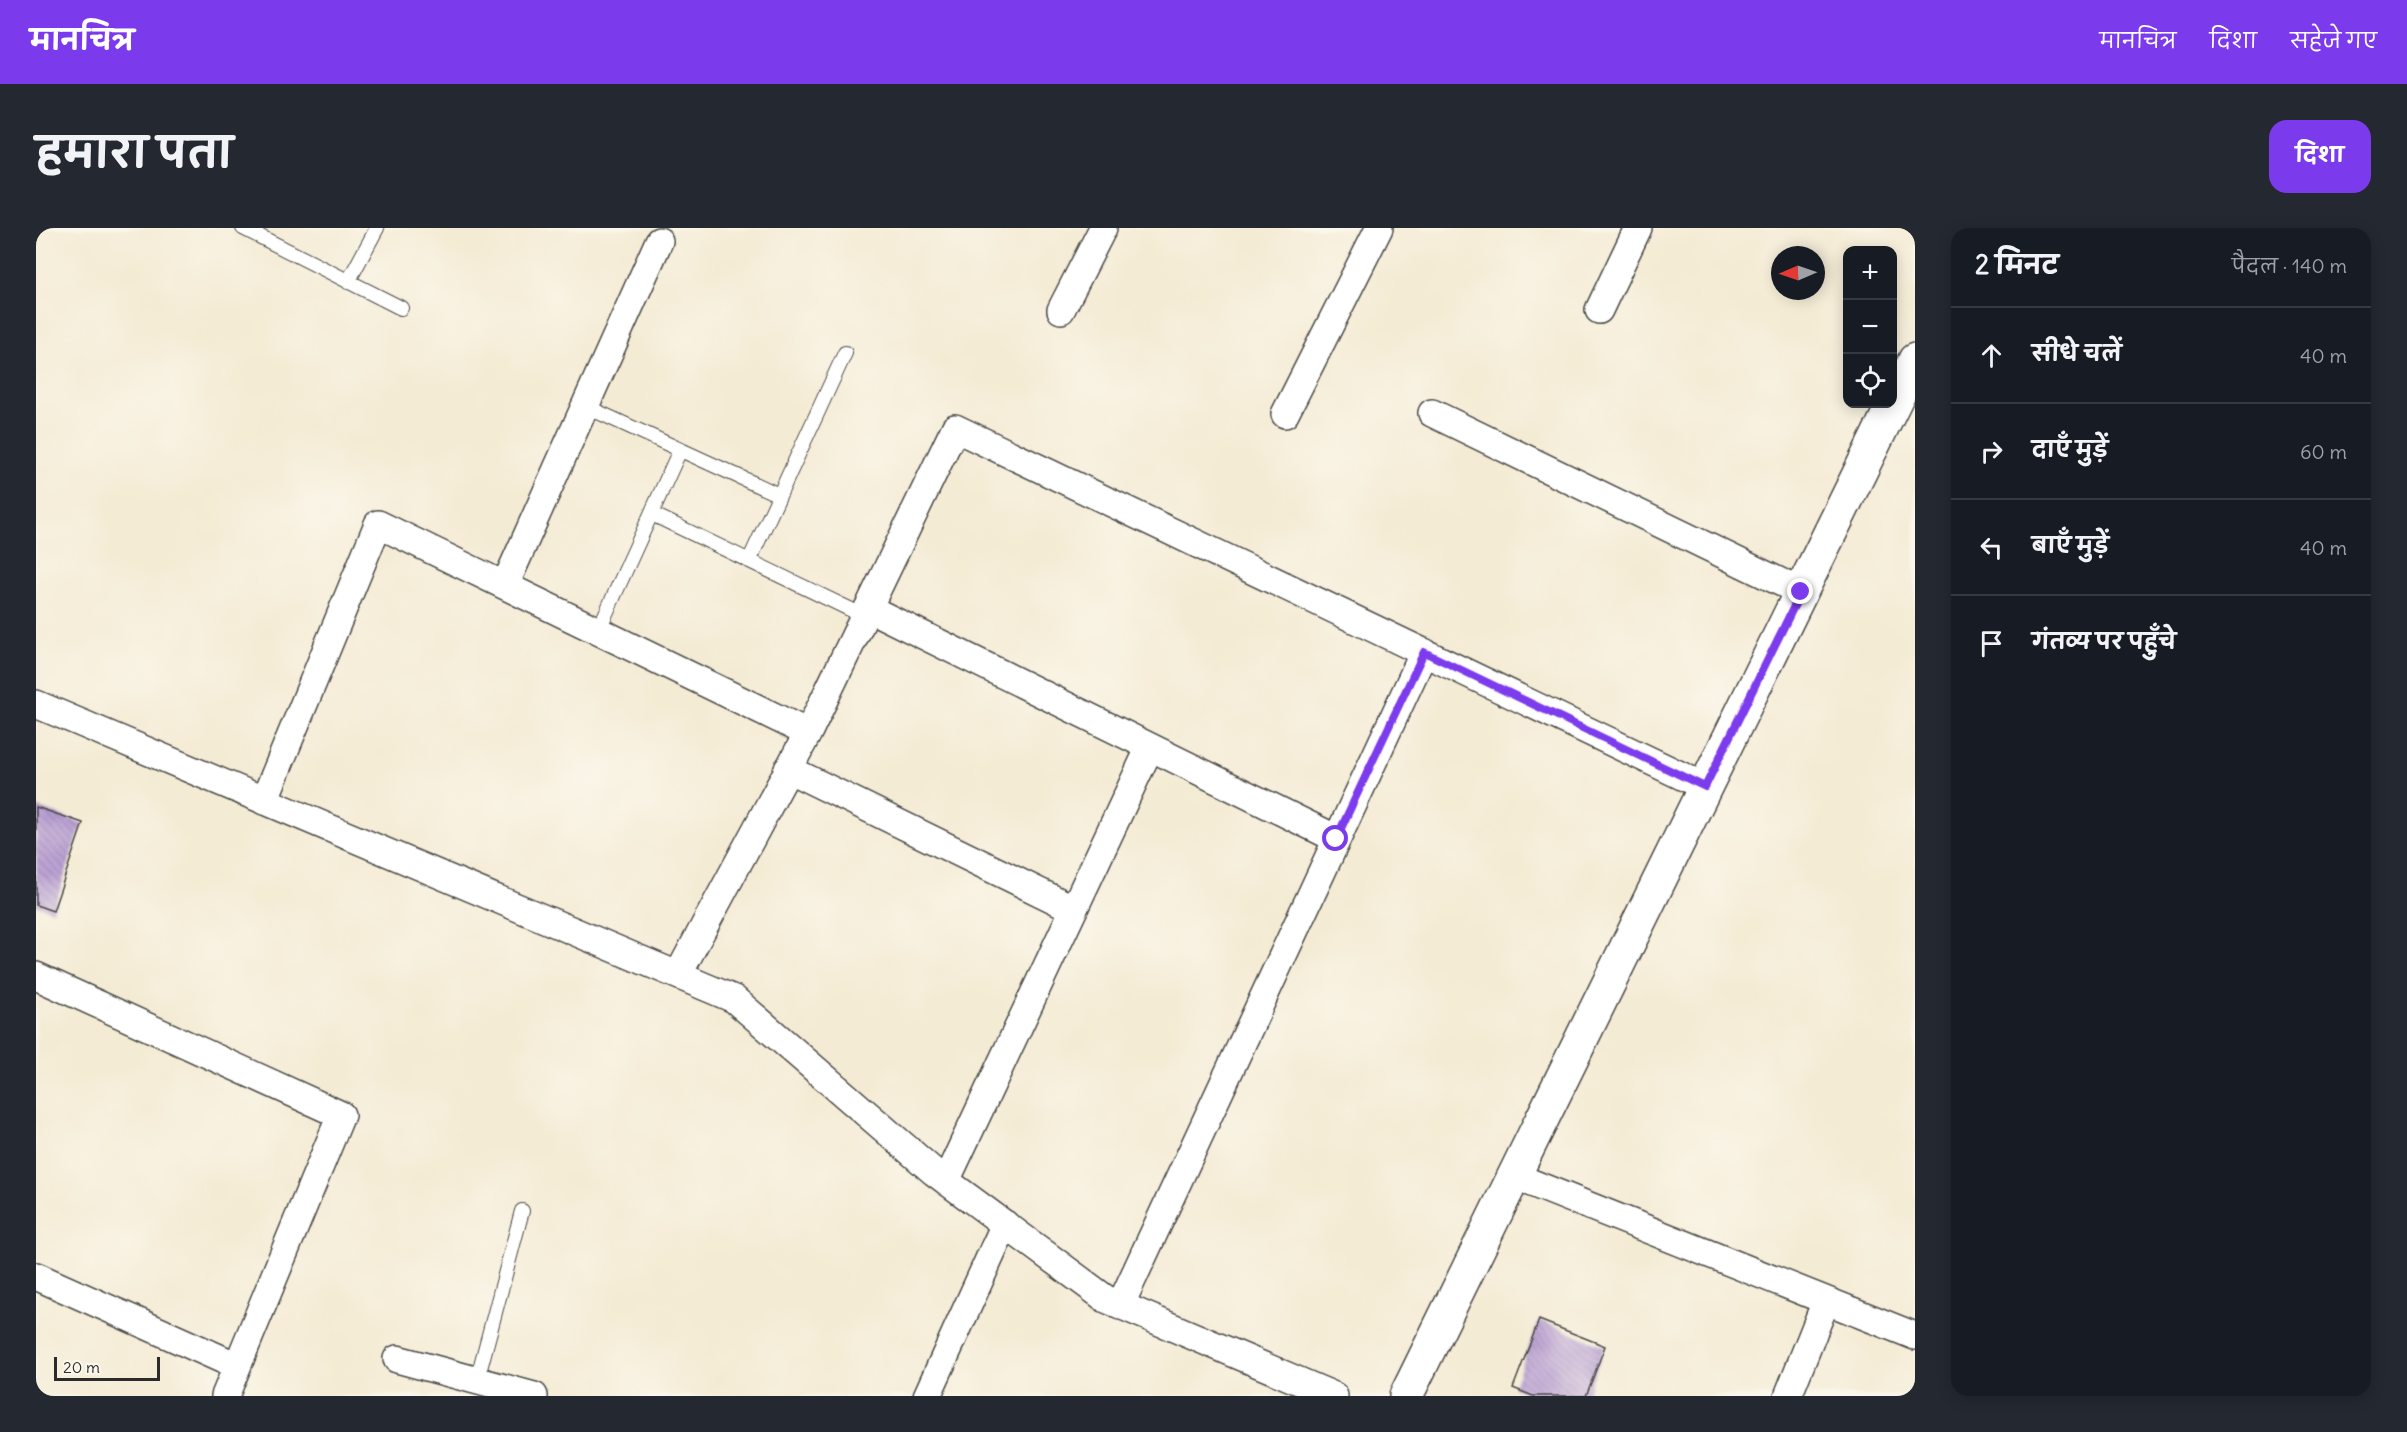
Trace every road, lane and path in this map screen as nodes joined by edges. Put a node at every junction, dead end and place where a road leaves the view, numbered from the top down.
1 (243, 228) edge
2 (377, 228) edge
3 (1103, 228) edge
4 (1379, 228) edge
5 (1638, 228) edge
6 (659, 241) dead end
7 (348, 282) junction
8 (401, 308) dead end
9 (1061, 310) dead end
10 (1599, 310) dead end
11 (845, 353) dead end
12 (1915, 360) edge
13 (585, 406) junction
14 (1432, 413) dead end
15 (1285, 414) dead end
16 (680, 450) junction
17 (779, 495) junction
18 (652, 514) junction
19 (749, 561) junction
20 (505, 585) junction
21 (1801, 592) junction
22 (866, 612) junction
23 (598, 631) junction
24 (1424, 652) junction
25 (36, 704) edge
26 (808, 733) junction
27 (1150, 747) junction
28 (788, 769) junction
29 (1705, 787) junction
30 (264, 801) junction
31 (1336, 839) junction
32 (1074, 909) junction
33 (678, 975) junction
34 (36, 976) edge
35 (1514, 1176) junction
36 (946, 1181) junction
37 (522, 1211) dead end
38 (1005, 1224) junction
39 (36, 1276) edge
40 (1826, 1301) junction
41 (1120, 1306) junction
42 (1915, 1336) edge
43 (397, 1359) dead end
44 (237, 1366) junction
45 (477, 1380) junction
46 (225, 1396) edge
47 (534, 1396) edge
48 (927, 1396) edge
49 (1334, 1396) edge
50 (1406, 1396) edge
51 (1788, 1396) edge

1 - 7 lane
2 - 7 lane
3 - 9 street
4 - 15 street
5 - 10 street
6 - 13 street
7 - 8 lane
11 - 17 lane
12 - 21 street
13 - 16 lane
13 - 20 street
14 - 21 street
16 - 17 lane
16 - 18 lane
17 - 19 lane
18 - 19 lane
18 - 23 lane
19 - 22 lane
20 - 23 street
20 - 30 street
21 - 29 street
22 - 24 street
22 - 26 street
22 - 27 street
23 - 26 street
24 - 29 street
24 - 31 street
25 - 30 street
26 - 28 street
27 - 31 street
27 - 32 street
28 - 32 street
28 - 33 street
29 - 35 street
30 - 33 street
31 - 41 street
32 - 36 street
33 - 36 street
34 - 44 street
35 - 40 street
35 - 50 street
36 - 38 street
37 - 45 lane
38 - 41 street
38 - 48 street
39 - 44 street
40 - 42 street
40 - 51 street
41 - 49 street
43 - 45 street
44 - 46 street
45 - 47 street

